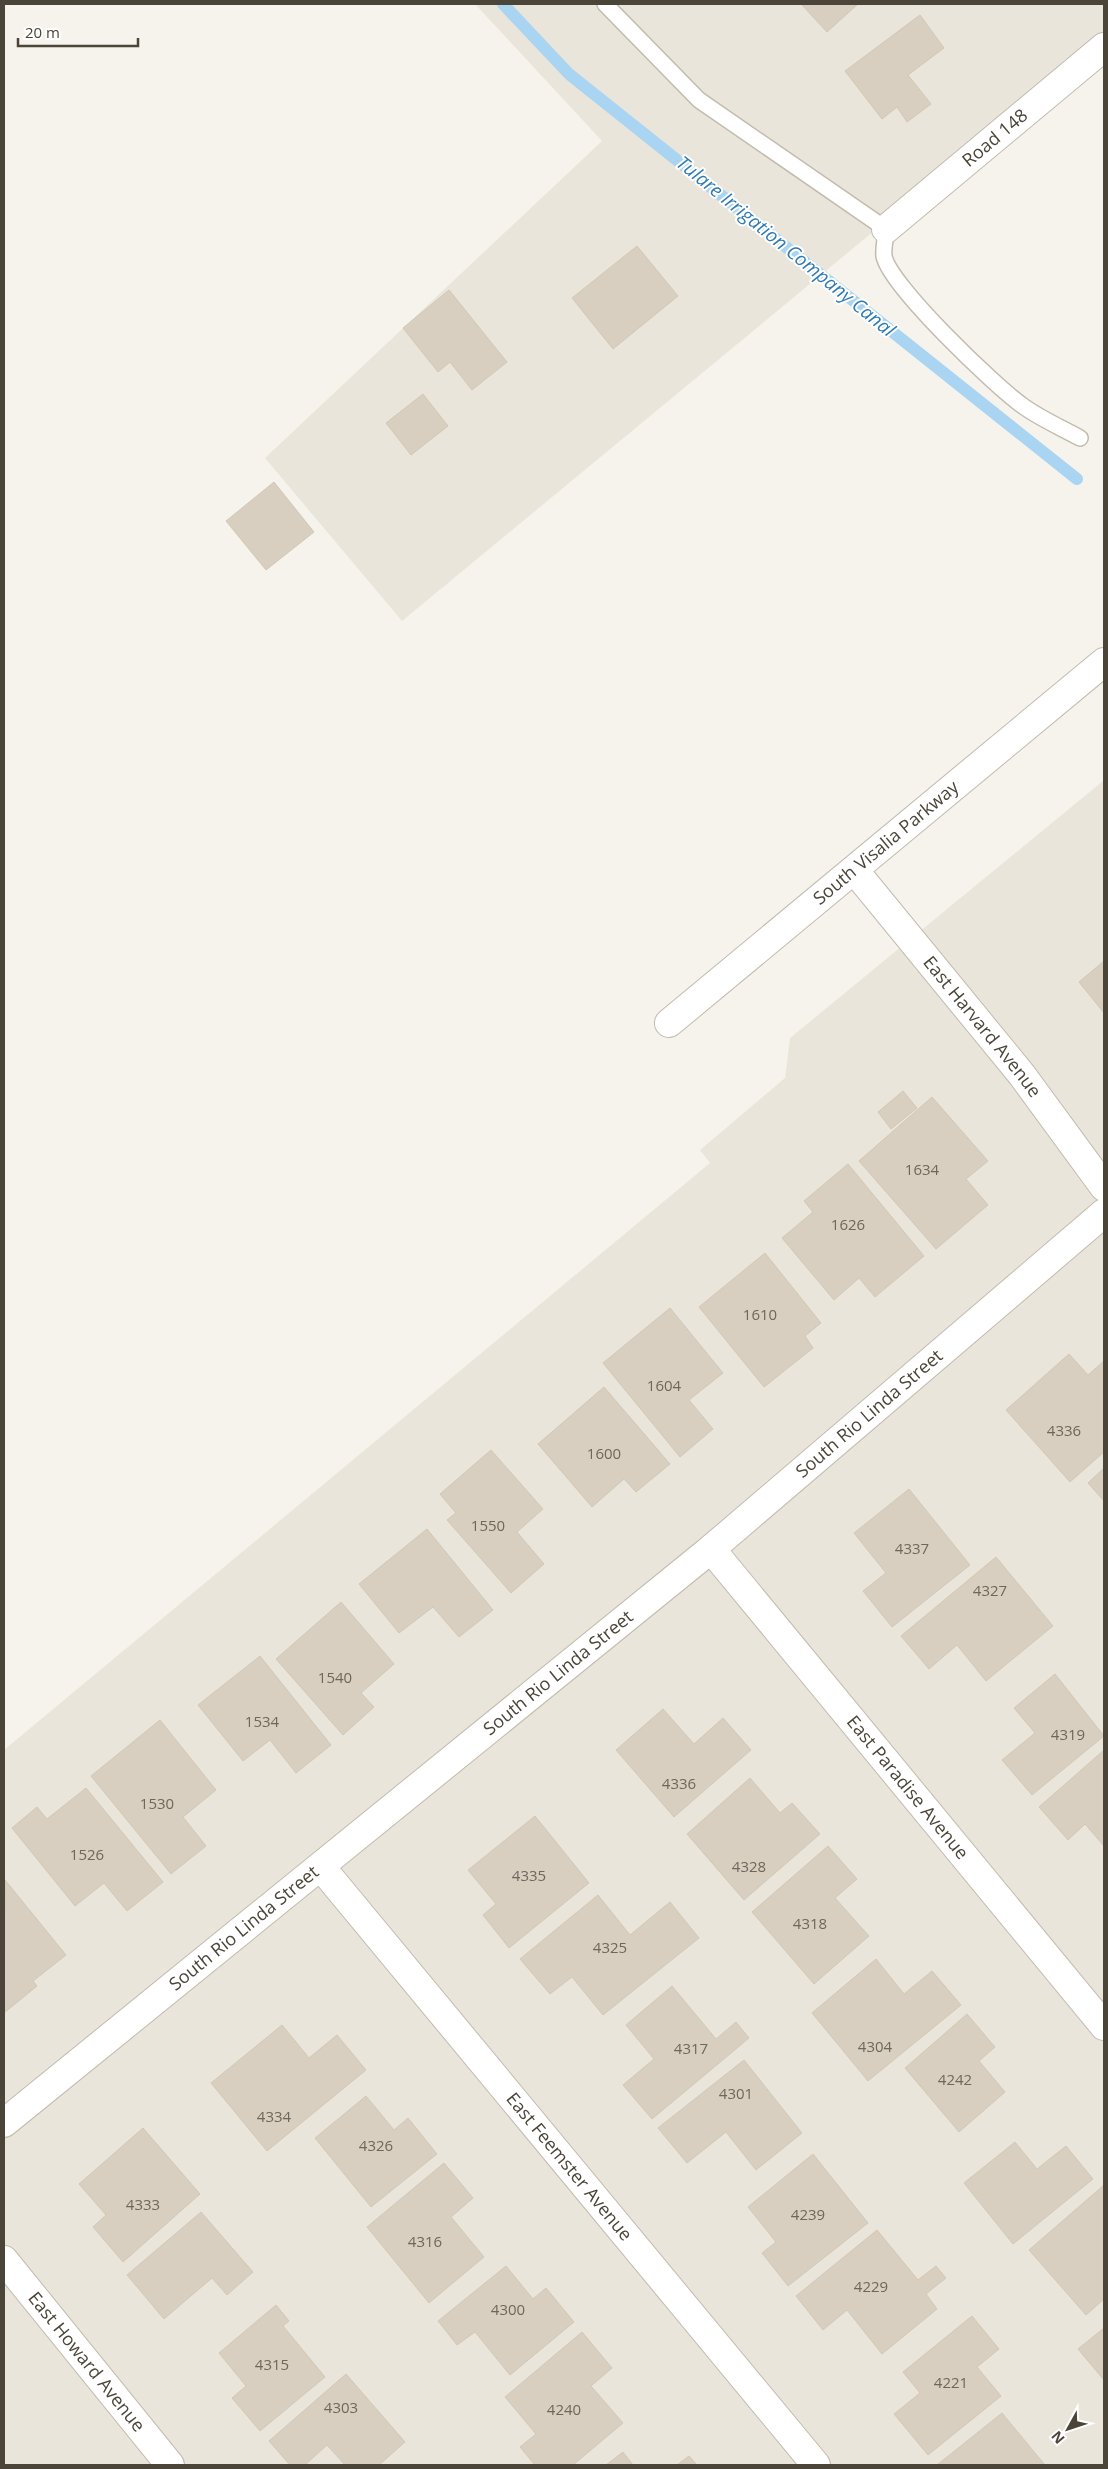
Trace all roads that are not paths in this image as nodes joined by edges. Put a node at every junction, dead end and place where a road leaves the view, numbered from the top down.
1 (605, 4) edge
2 (1104, 47) edge
3 (886, 229) junction
4 (1080, 438) dead end
5 (1104, 662) edge
6 (855, 871) junction
7 (669, 1023) dead end
8 (1104, 1187) edge
9 (1104, 1213) edge
10 (711, 1548) junction
11 (321, 1867) junction
12 (1104, 2026) edge
13 (4, 2123) edge
14 (4, 2260) edge
15 (170, 2465) edge
16 (816, 2465) edge

1 - 3 lane
2 - 3 street, Road 148
3 - 4 lane
5 - 6 street, South Visalia Parkway
6 - 7 street, South Visalia Parkway
6 - 8 street, East Harvard Avenue
9 - 10 street, South Rio Linda Street
10 - 11 street, South Rio Linda Street
10 - 12 street, East Paradise Avenue
11 - 13 street, South Rio Linda Street
11 - 16 street, East Feemster Avenue
14 - 15 street, East Howard Avenue

